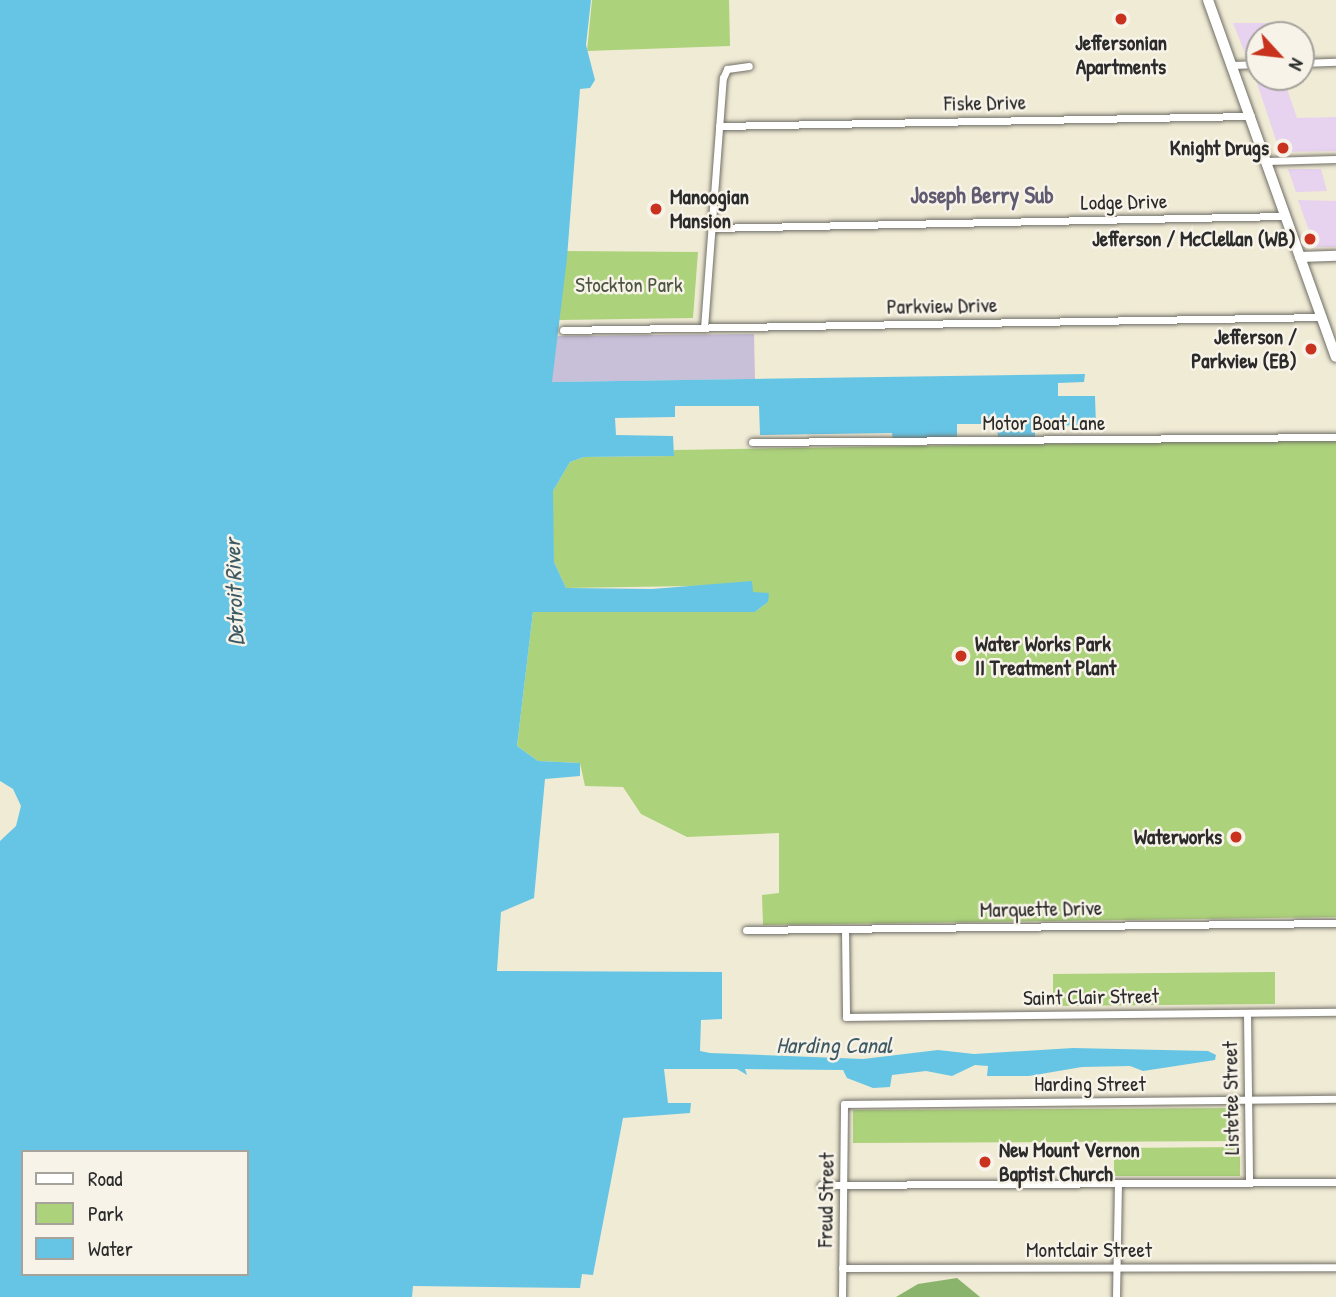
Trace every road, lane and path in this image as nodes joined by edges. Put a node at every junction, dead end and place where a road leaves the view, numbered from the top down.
1 (1208, 0) edge
2 (1336, 62) edge
3 (1315, 63) edge
4 (1233, 65) junction
5 (1245, 65) edge
6 (749, 66) dead end
7 (1251, 116) junction
8 (719, 126) junction
9 (1336, 159) edge
10 (1266, 161) junction
11 (1286, 216) junction
12 (712, 228) junction
13 (1336, 256) edge
14 (1300, 257) junction
15 (1322, 317) junction
16 (704, 328) junction
17 (563, 330) dead end
18 (1336, 358) edge
19 (1336, 437) edge
20 (752, 442) dead end
21 (1336, 923) edge
22 (845, 929) junction
23 (746, 930) dead end
24 (1336, 1012) edge
25 (1247, 1013) junction
26 (1336, 1099) edge
27 (1249, 1100) junction
28 (844, 1104) joint
29 (1336, 1182) edge
30 (1249, 1183) junction
31 (1118, 1184) junction
32 (821, 1185) dead end
33 (843, 1185) junction
34 (1336, 1266) edge
35 (842, 1268) junction
36 (1117, 1268) junction
37 (842, 1297) edge
38 (1116, 1297) edge

1 - 4 main road
2 - 3 street
4 - 5 street
4 - 7 main road
6 - 8 street
7 - 8 street, Fiske Drive
7 - 10 main road
8 - 12 street
9 - 10 street
10 - 11 main road
11 - 12 street, Lodge Drive
11 - 14 main road
12 - 16 street
13 - 14 street
14 - 15 main road
15 - 16 street, Parkview Drive
15 - 18 main road
16 - 17 street, Parkview Drive
19 - 20 street, Motor Boat Lane
21 - 22 street, Marquette Drive
22 - 23 street, Marquette Drive
22 - 25 street, Saint Clair Street
24 - 25 street, Saint Clair Street
25 - 27 street, Listetee Street
26 - 27 street, Harding Street
27 - 28 street, Harding Street
27 - 30 street, Listetee Street
28 - 33 street, Freud Street
29 - 30 street
30 - 31 street
31 - 33 street
31 - 36 street
32 - 33 street
33 - 35 street, Freud Street
34 - 36 street, Montclair Street
35 - 36 street, Montclair Street
35 - 37 street, Freud Street
36 - 38 street

